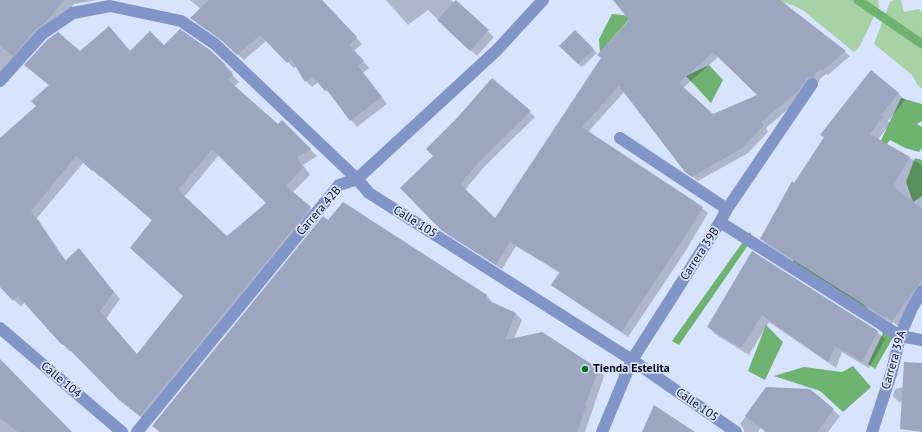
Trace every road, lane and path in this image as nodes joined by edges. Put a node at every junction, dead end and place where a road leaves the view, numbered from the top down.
1 (543, 0) edge
2 (0, 81) edge
3 (812, 84) dead end
4 (620, 138) dead end
5 (357, 179) junction
6 (727, 209) junction
7 (720, 222) junction
8 (922, 291) edge
9 (0, 328) edge
10 (900, 336) junction
11 (922, 340) edge
12 (632, 360) junction
13 (122, 432) edge
14 (137, 432) edge
15 (602, 432) edge
16 (736, 432) edge
17 (872, 432) edge

1 - 5 street, Carrera 42B
2 - 5 street, Calle 105
3 - 6 street, Carrera 39B
4 - 6 street
5 - 12 street, Calle 105
5 - 14 street, Carrera 42B
6 - 7 street, Carrera 39B
7 - 10 street
7 - 12 street, Carrera 39B
8 - 10 street, Carrera 39A
9 - 13 street, Calle 104
10 - 11 street
10 - 17 street, Carrera 39A
12 - 15 street, Carrera 39B
12 - 16 street, Calle 105

